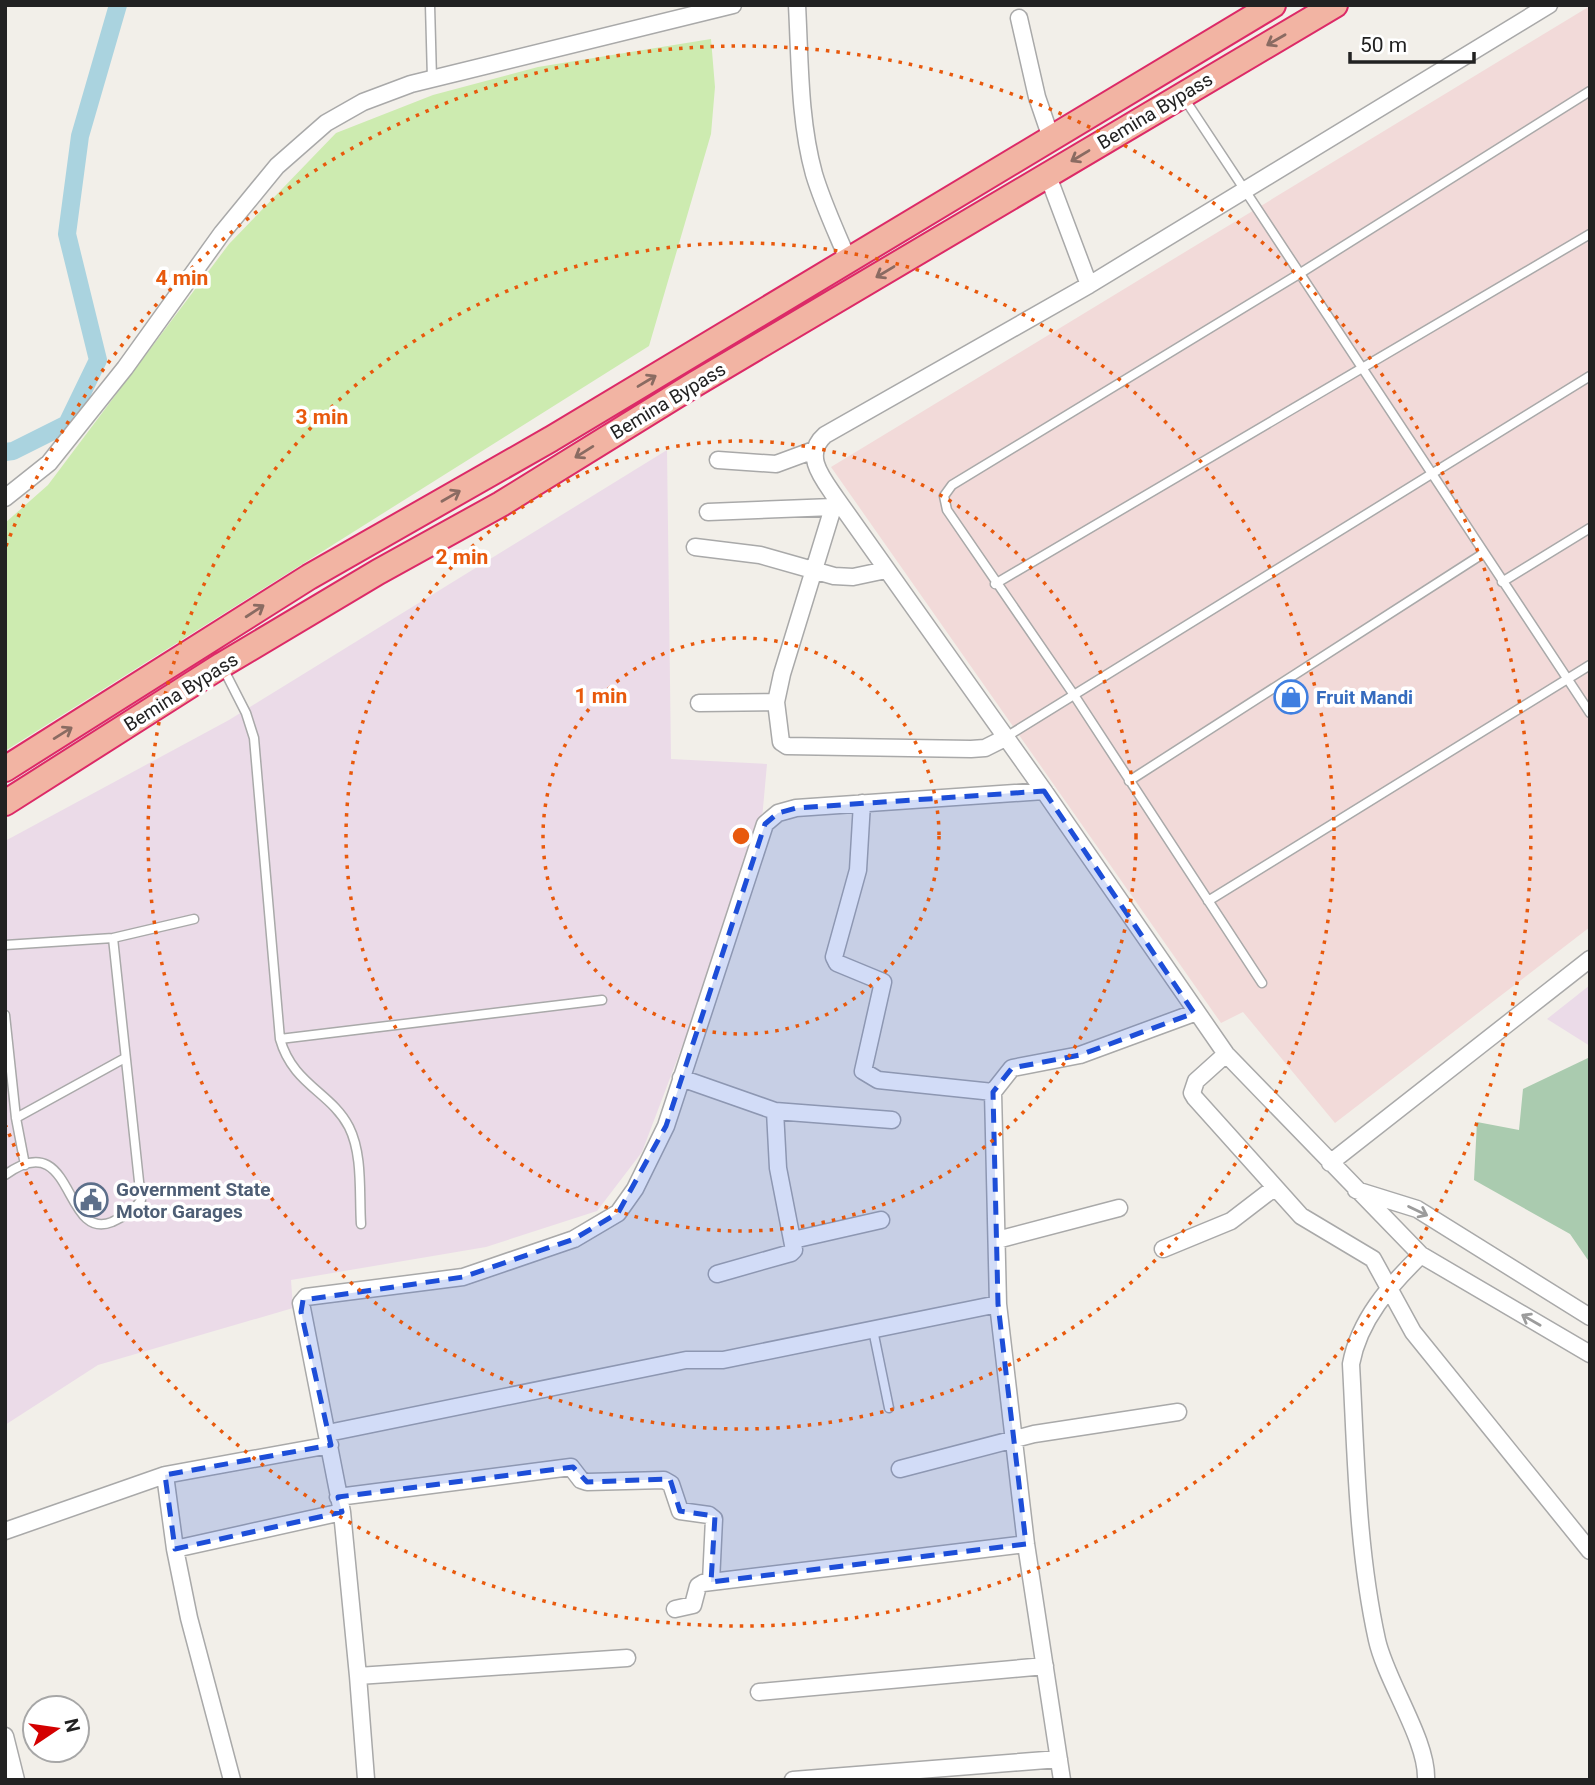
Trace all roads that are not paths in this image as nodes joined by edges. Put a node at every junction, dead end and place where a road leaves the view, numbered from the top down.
1 (430, 5) edge
2 (733, 5) edge
3 (797, 5) edge
4 (1273, 5) edge
5 (1335, 5) edge
6 (1549, 5) edge
7 (1019, 18) dead end
8 (432, 79) junction
9 (1590, 91) edge
10 (1182, 95) junction
11 (1051, 138) junction
12 (1048, 176) junction
13 (1244, 192) junction
14 (1590, 234) edge
15 (848, 260) junction
16 (1299, 274) junction
17 (1089, 285) junction
18 (1361, 368) junction
19 (1590, 376) edge
20 (814, 450) junction
21 (718, 460) dead end
22 (1430, 472) junction
23 (5, 498) edge
24 (834, 503) junction
25 (708, 512) dead end
26 (1590, 528) edge
27 (695, 547) dead end
28 (1484, 553) junction
29 (886, 570) junction
30 (814, 571) junction
31 (1502, 582) junction
32 (995, 584) junction
33 (222, 665) junction
34 (1590, 665) edge
35 (1567, 679) junction
36 (1074, 695) junction
37 (776, 702) junction
38 (699, 703) dead end
39 (1590, 713) edge
40 (1005, 738) junction
41 (5, 769) edge
42 (1129, 781) junction
43 (1044, 791) junction
44 (5, 803) edge
45 (862, 803) junction
46 (1208, 901) junction
47 (194, 919) dead end
48 (113, 938) junction
49 (5, 945) edge
50 (1590, 959) edge
51 (1262, 984) dead end
52 (602, 1000) dead end
53 (1194, 1013) junction
54 (5, 1015) edge
55 (280, 1039) junction
56 (1226, 1054) junction
57 (125, 1058) junction
58 (681, 1078) junction
59 (993, 1093) junction
60 (775, 1111) junction
61 (16, 1118) junction
62 (892, 1120) dead end
63 (1330, 1163) junction
64 (25, 1165) junction
65 (5, 1175) edge
66 (1274, 1188) junction
67 (1353, 1189) junction
68 (1119, 1208) dead end
69 (881, 1220) dead end
70 (361, 1224) dead end
71 (793, 1240) junction
72 (997, 1240) junction
73 (1163, 1249) dead end
74 (1421, 1255) junction
75 (717, 1274) dead end
76 (1388, 1288) junction
77 (998, 1304) junction
78 (1590, 1317) edge
79 (873, 1329) junction
80 (1590, 1354) edge
81 (889, 1408) dead end
82 (1178, 1412) dead end
83 (329, 1439) junction
84 (1014, 1440) junction
85 (900, 1469) dead end
86 (164, 1475) junction
87 (340, 1504) junction
88 (5, 1531) edge
89 (1026, 1544) junction
90 (174, 1549) junction
91 (1590, 1551) edge
92 (711, 1582) junction
93 (675, 1609) dead end
94 (627, 1658) dead end
95 (1045, 1666) junction
96 (358, 1676) junction
97 (759, 1692) dead end
98 (5, 1737) edge
99 (1059, 1759) junction
100 (366, 1779) edge
101 (16, 1780) edge
102 (232, 1780) edge
103 (793, 1780) edge
104 (1062, 1780) edge
105 (1426, 1780) edge

1 - 8 lane
2 - 8 street
3 - 15 street
4 - 11 highway, Bemina Bypass
5 -> 10 highway, Bemina Bypass
6 - 13 street
7 - 11 street
8 - 23 street
9 - 16 lane
10 -> 12 highway, Bemina Bypass
10 - 13 lane
11 - 15 highway, Bemina Bypass
12 - 17 street
12 -> 33 highway, Bemina Bypass
13 - 16 lane
13 - 17 street
14 - 18 lane
41 -> 15 highway, Bemina Bypass
16 - 18 lane
16 - 32 lane
17 - 20 street
18 - 22 lane
18 - 32 lane
19 - 22 lane
20 - 21 street
20 - 24 street
22 - 28 lane
22 - 36 lane
24 - 25 street
24 - 29 street
24 - 30 street
26 - 31 lane
27 - 30 street
28 - 31 lane
28 - 42 lane
29 - 30 street
29 - 40 street
30 - 37 street
31 - 35 lane
32 - 36 lane
33 - 44 highway, Bemina Bypass
33 - 55 lane
34 - 35 lane
35 - 39 lane
35 - 46 lane
36 - 40 lane
36 - 42 lane
37 - 38 street
37 - 40 street
40 - 43 street
42 - 46 lane
43 - 45 street
43 - 53 street
45 - 58 street
45 - 59 street
46 - 51 lane
47 - 48 lane
48 - 49 lane
48 - 57 lane
50 - 63 street
52 - 55 lane
53 - 56 street
53 - 59 street
54 - 61 lane
55 - 70 lane
56 - 63 street
56 - 66 street
57 - 61 lane
57 - 64 lane
58 - 60 street
58 - 83 street
59 - 72 street
60 - 62 street
60 - 71 street
61 - 64 lane
63 - 67 street
64 - 65 lane
66 - 73 street
66 - 76 street
67 - 74 street
67 -> 78 street
68 - 72 street
69 - 71 street
71 - 75 street
72 - 77 street
74 - 76 street
80 -> 74 street
76 - 91 street
76 - 105 street
77 - 79 street
77 - 84 street
79 - 81 lane
79 - 83 street
82 - 84 street
83 - 86 street
83 - 87 street
84 - 85 street
84 - 89 street
86 - 88 street
86 - 90 street
87 - 90 street
87 - 92 street
87 - 96 street
89 - 92 street
89 - 95 street
90 - 102 street
92 - 93 street
94 - 96 street
95 - 97 street
95 - 99 street
96 - 100 street
98 - 101 street
99 - 103 street
99 - 104 street

